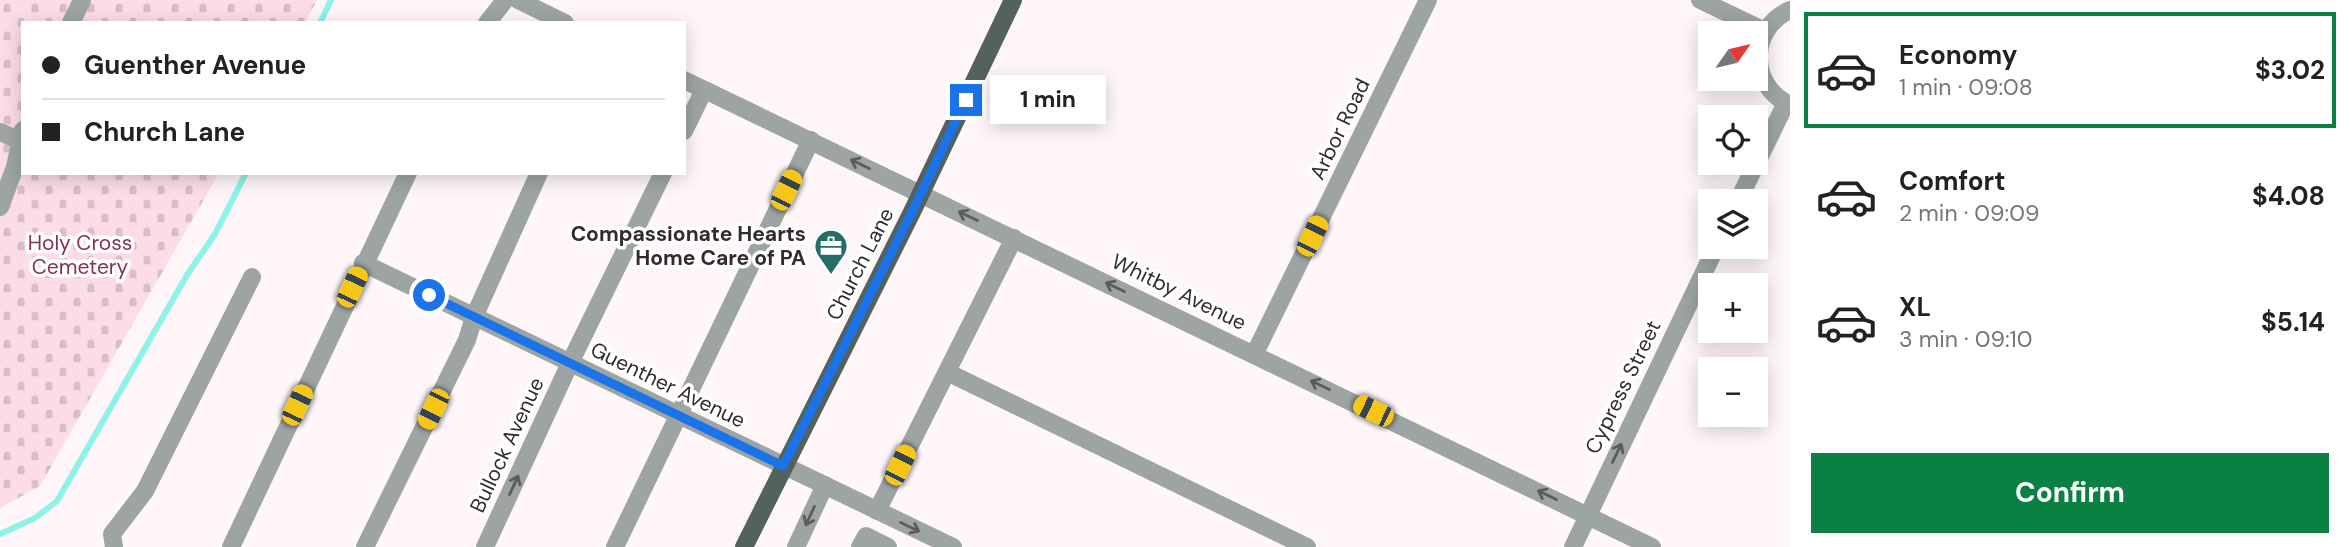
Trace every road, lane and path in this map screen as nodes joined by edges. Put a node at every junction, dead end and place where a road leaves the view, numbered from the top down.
1 (82, 0) edge
2 (505, 0) edge
3 (518, 0) edge
4 (1013, 0) edge
5 (1428, 0) edge
6 (1700, 0) edge
7 (1790, 10) edge
8 (72, 21) edge
9 (489, 21) edge
10 (561, 21) edge
11 (1744, 21) edge
12 (1768, 28) edge
13 (686, 81) edge
14 (1768, 88) edge
15 (704, 90) junction
16 (1788, 104) edge
17 (686, 127) edge
18 (0, 132) edge
19 (21, 135) edge
20 (811, 140) junction
21 (407, 175) edge
22 (538, 175) edge
23 (662, 175) edge
24 (1744, 189) edge
25 (921, 194) junction
26 (0, 207) edge
27 (1014, 238) junction
28 (1710, 259) edge
29 (363, 263) junction
30 (252, 277) dead end
31 (474, 317) junction
32 (1255, 353) junction
33 (570, 363) junction
34 (947, 372) junction
35 (677, 414) junction
36 (783, 466) junction
37 (824, 485) junction
38 (877, 511) junction
39 (1587, 514) junction
40 (114, 547) edge
41 (231, 547) edge
42 (365, 547) edge
43 (485, 547) edge
44 (615, 547) edge
45 (744, 547) edge
46 (796, 547) edge
47 (860, 547) edge
48 (888, 547) edge
49 (951, 547) edge
50 (1307, 547) edge
51 (1573, 547) edge
52 (1652, 547) edge

1 - 8 street
2 - 9 street
3 - 10 street
4 - 25 main road, Church Lane
5 - 32 street, Arbor Road
6 - 11 street
7 - 12 street
13 - 15 street, Whitby Avenue
14 - 16 street
15 - 17 street
15 - 20 street, Whitby Avenue
16 - 24 street
18 - 19 street
19 - 26 street
25 -> 20 street, Whitby Avenue
20 - 35 street
21 - 29 street
22 - 31 street
23 - 33 street, Bullock Avenue
27 -> 25 street, Whitby Avenue
25 - 36 main road, Church Lane
32 -> 27 street, Whitby Avenue
27 - 34 street
39 -> 28 street, Cypress Street
29 - 31 street, Guenther Avenue
29 - 41 street
30 - 40 street
31 - 33 street, Guenther Avenue
31 - 42 street
39 -> 32 street, Whitby Avenue
33 - 35 street, Guenther Avenue
43 -> 33 street, Bullock Avenue
34 - 38 street
34 - 50 street
35 - 36 street, Guenther Avenue
35 - 44 street
36 - 37 street, Guenther Avenue
36 - 45 main road, Church Lane
37 - 38 street, Guenther Avenue
37 -> 46 street
38 -> 49 street, Guenther Avenue
39 - 51 street, Cypress Street
39 - 52 street, Whitby Avenue
47 - 48 street

